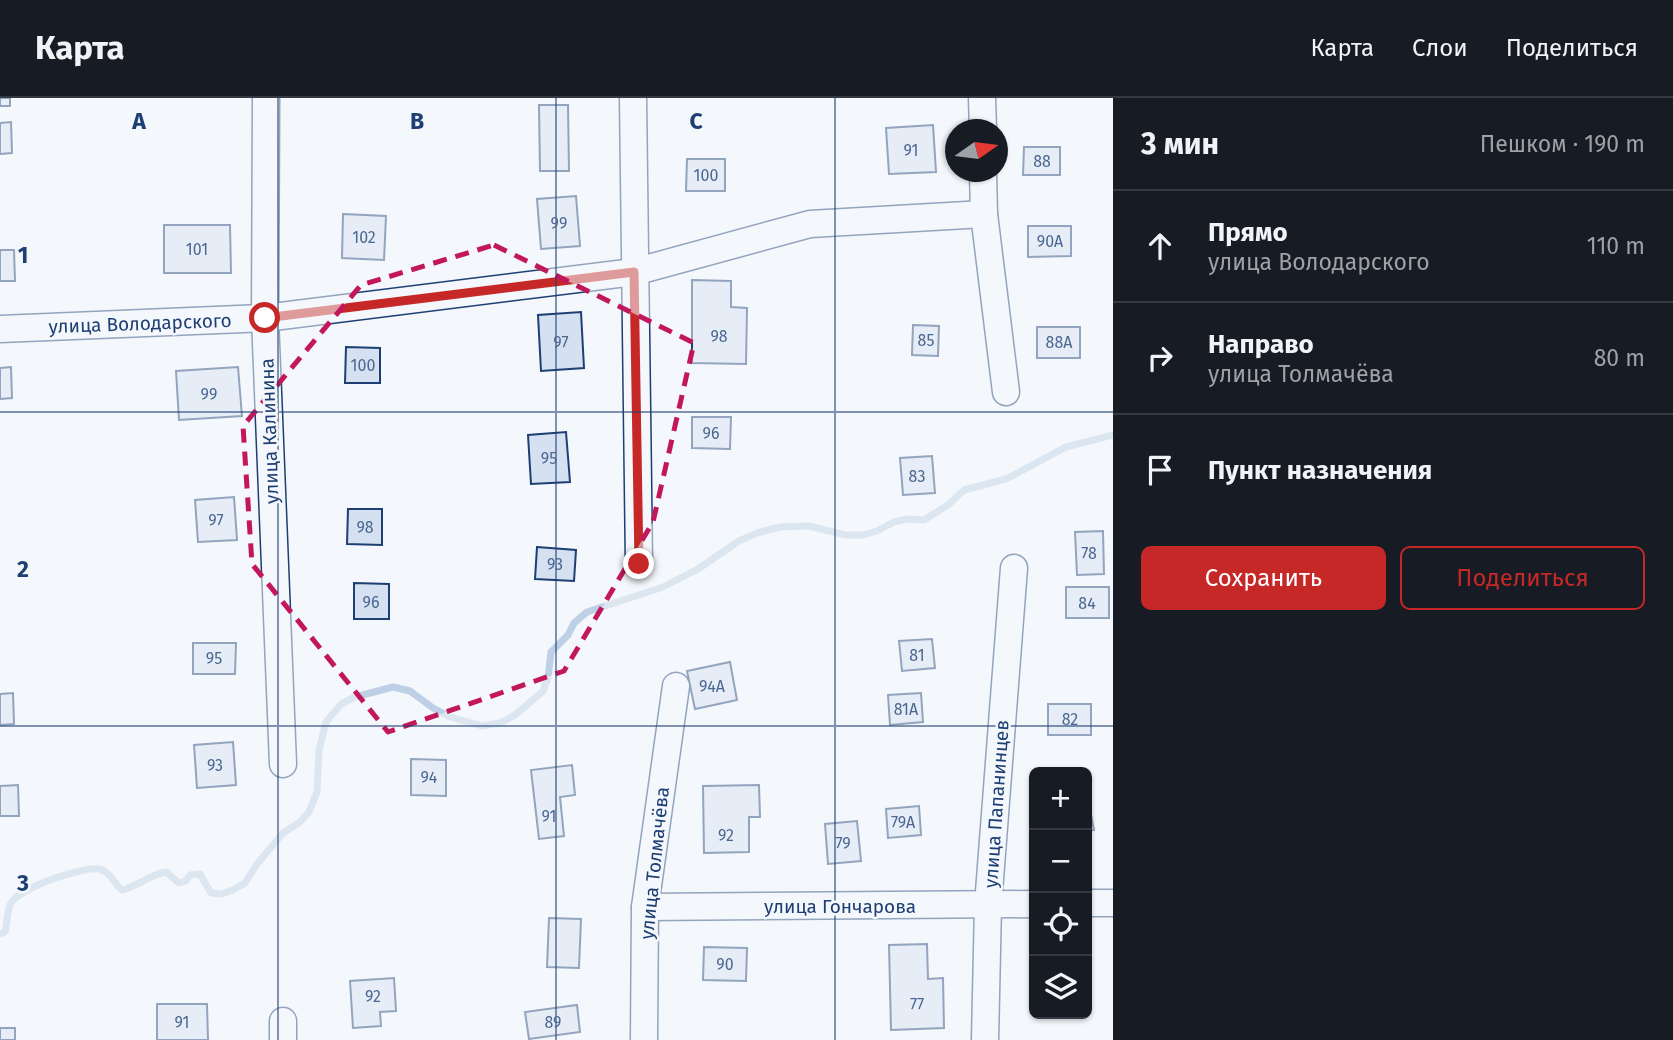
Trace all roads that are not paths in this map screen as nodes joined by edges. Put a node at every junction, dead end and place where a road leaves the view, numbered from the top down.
1 (266, 98) edge
2 (633, 98) edge
3 (982, 98) edge
4 (983, 119) edge
5 (984, 182) edge
6 (984, 214) junction
7 (634, 272) junction
8 (265, 318) junction
9 (0, 329) edge
10 (1006, 392) dead end
11 (639, 564) dead end
12 (1014, 568) dead end
13 (676, 686) dead end
14 (283, 764) dead end
15 (1092, 903) edge
16 (1113, 903) edge
17 (1029, 904) edge
18 (988, 905) junction
19 (645, 907) junction
20 (644, 1040) edge
21 (985, 1040) edge

1 - 8 street, улица Калинина
2 - 7 street
3 - 4 street
5 - 6 street
6 - 7 street, улица Володарского
6 - 10 street
7 - 8 street, улица Володарского
7 - 11 street
8 - 9 street, улица Володарского
8 - 14 street, улица Калинина
12 - 18 street, улица Папанинцев
13 - 19 street, улица Толмачёва
15 - 16 street
17 - 18 street, улица Гончарова
18 - 19 street, улица Гончарова
18 - 21 street, улица Папанинцев
19 - 20 street, улица Толмачёва

